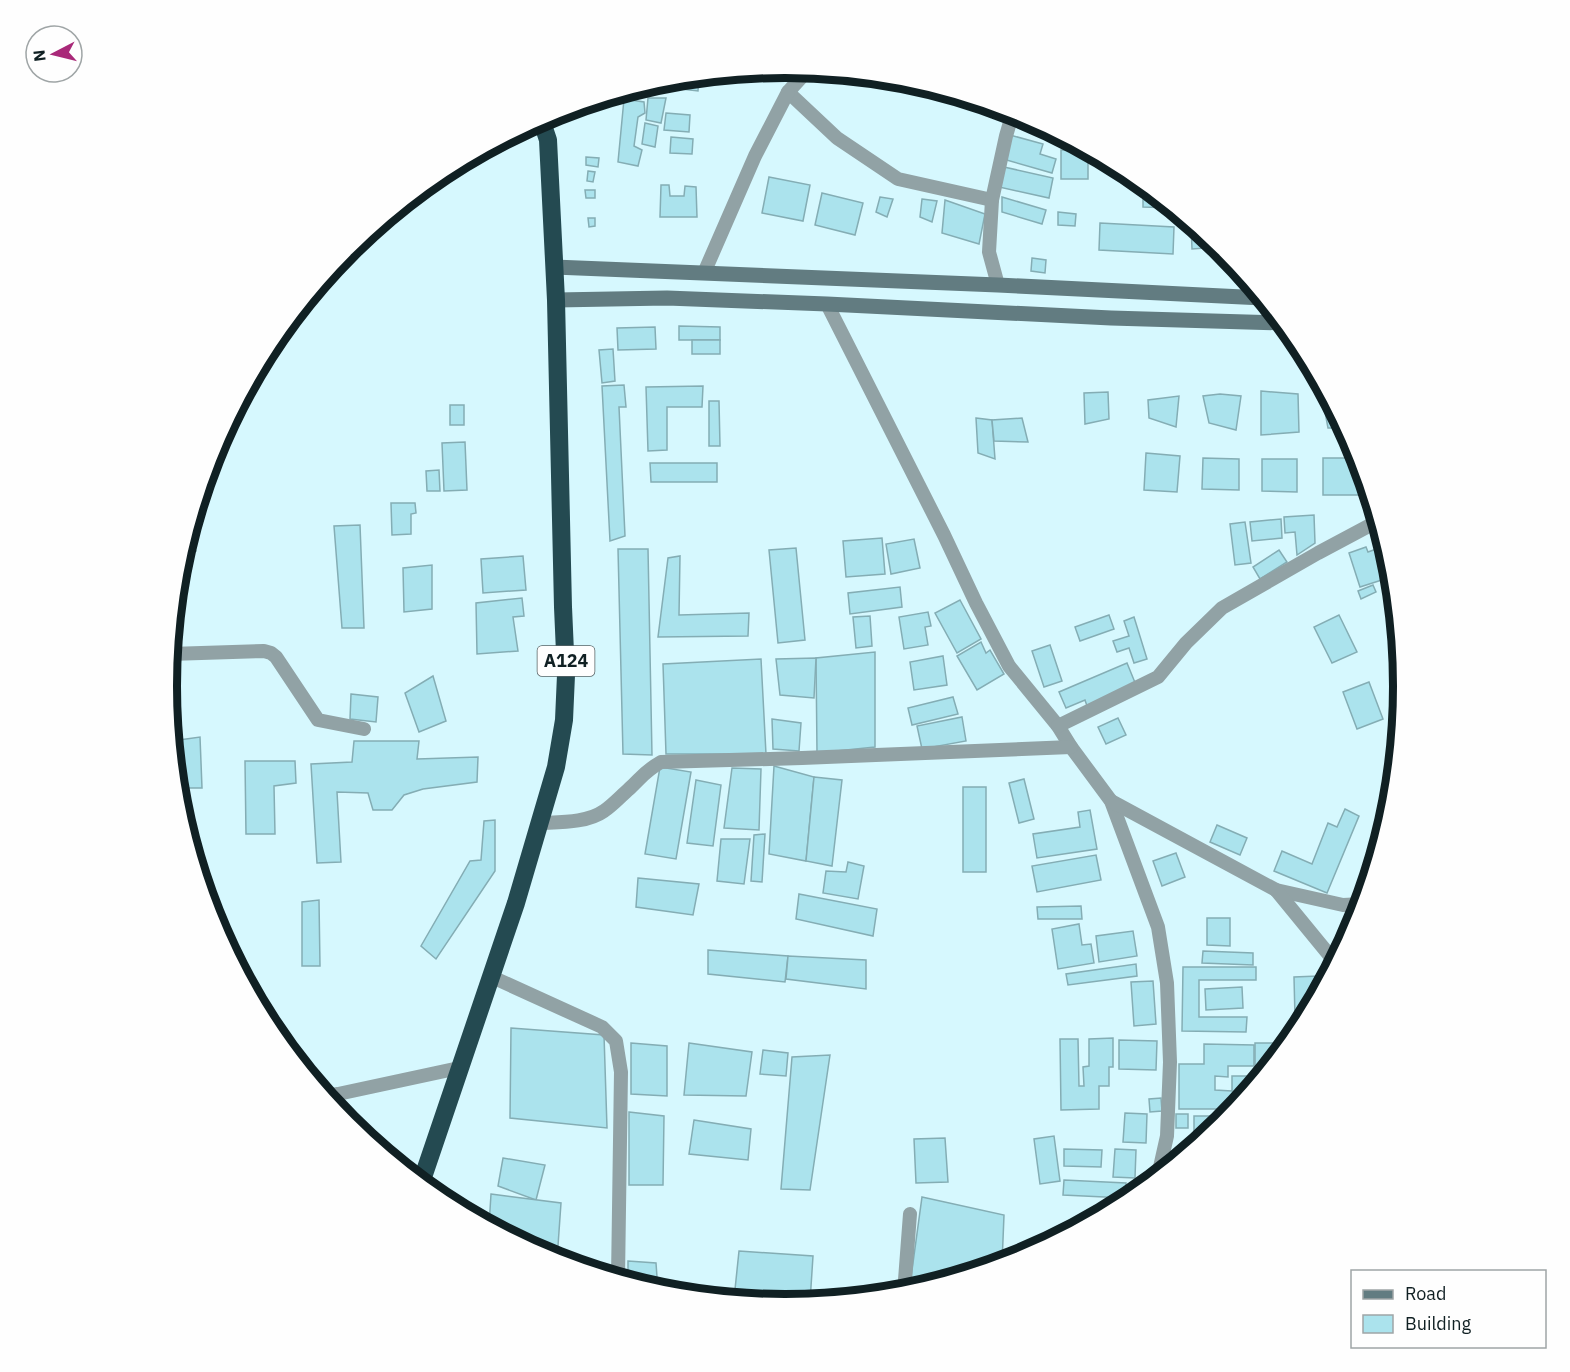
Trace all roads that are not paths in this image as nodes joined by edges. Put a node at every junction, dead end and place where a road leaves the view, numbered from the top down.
1 (800, 78) edge
2 (788, 92) junction
3 (1010, 121) edge
4 (544, 128) edge
5 (992, 200) junction
6 (554, 267) junction
7 (705, 273) junction
8 (998, 285) junction
9 (1252, 297) edge
10 (556, 300) junction
11 (827, 304) junction
12 (1272, 323) edge
13 (1371, 524) edge
14 (178, 654) edge
15 (1058, 726) junction
16 (364, 729) dead end
17 (1071, 747) junction
18 (1111, 801) junction
19 (540, 823) junction
20 (1276, 890) junction
21 (1353, 904) edge
22 (1330, 956) edge
23 (492, 977) junction
24 (459, 1068) junction
25 (335, 1094) edge
26 (1161, 1163) edge
27 (424, 1175) edge
28 (910, 1214) dead end
29 (618, 1270) edge
30 (905, 1282) edge

1 - 2 street
2 - 5 street
2 - 7 street
3 - 5 street
4 - 6 highway, A124
5 - 8 street
6 - 7 street
6 - 10 highway, A124
7 - 8 street
8 - 9 street
10 - 11 street
10 - 19 highway, A124
11 - 12 street
11 - 15 street
13 - 15 street
14 - 16 street
15 - 17 street
17 - 18 street
17 - 19 street
18 - 20 street
18 - 26 street
19 - 23 highway, A124
20 - 21 street
20 - 22 street
23 - 24 highway, A124
23 - 29 street
24 - 25 street
24 - 27 highway, A124
28 - 30 street

